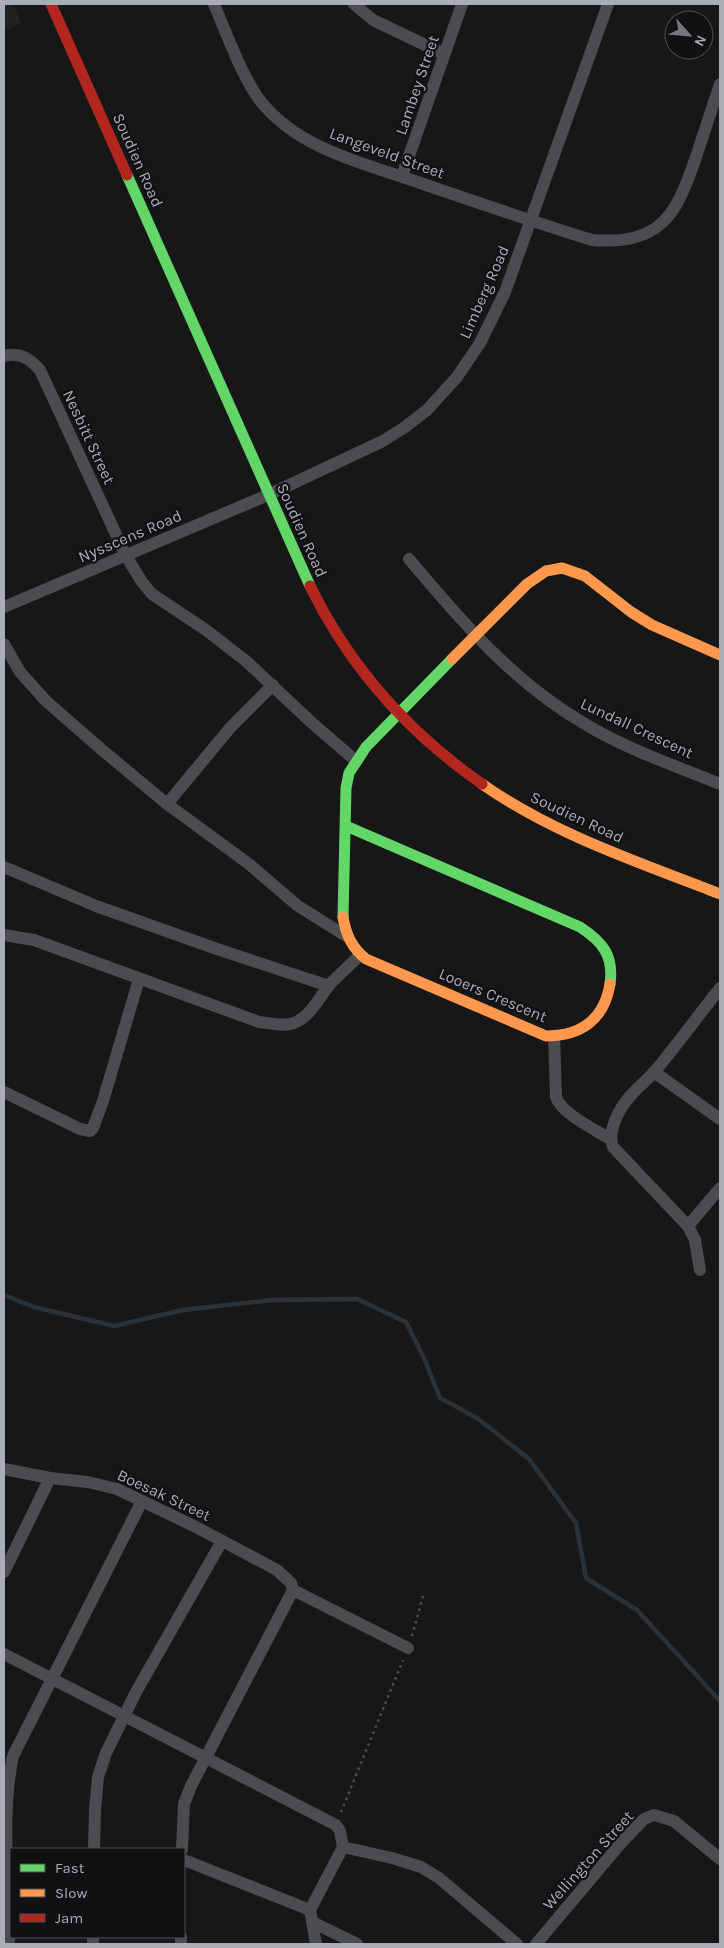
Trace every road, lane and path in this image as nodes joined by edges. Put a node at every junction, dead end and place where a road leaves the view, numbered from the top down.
1 (51, 4) edge
2 (214, 4) edge
3 (354, 4) edge
4 (462, 4) edge
5 (608, 4) edge
6 (444, 54) junction
7 (720, 84) edge
8 (402, 176) junction
9 (532, 221) junction
10 (4, 356) edge
11 (268, 495) junction
12 (126, 556) junction
13 (409, 559) dead end
14 (4, 607) edge
15 (476, 636) junction
16 (4, 644) edge
17 (720, 655) edge
18 (273, 685) junction
19 (399, 714) junction
20 (356, 761) junction
21 (720, 784) edge
22 (167, 804) junction
23 (346, 826) junction
24 (4, 867) edge
25 (720, 894) edge
26 (4, 935) edge
27 (346, 936) junction
28 (360, 955) junction
29 (139, 978) junction
30 (329, 986) junction
31 (720, 988) edge
32 (554, 1036) junction
33 (654, 1072) junction
34 (4, 1092) edge
35 (720, 1119) edge
36 (610, 1139) junction
37 (720, 1188) edge
38 (688, 1226) junction
39 (700, 1270) dead end
40 (4, 1469) edge
41 (50, 1478) junction
42 (142, 1501) junction
43 (222, 1541) junction
44 (4, 1572) edge
45 (293, 1590) junction
46 (422, 1596) dead end
47 (408, 1648) junction
48 (4, 1654) edge
49 (51, 1678) junction
50 (124, 1717) junction
51 (8, 1754) edge
52 (206, 1758) junction
53 (336, 1824) junction
54 (5, 1842) edge
55 (342, 1847) junction
56 (94, 1848) edge
57 (182, 1848) edge
58 (720, 1859) edge
59 (185, 1860) edge
60 (311, 1916) junction
61 (7, 1938) edge
62 (316, 1944) edge
63 (357, 1944) edge
64 (518, 1944) edge
65 (536, 1944) edge

1 - 11 street, Soudien Road
2 - 8 street, Langeveld Street
3 - 6 street
4 - 6 street, Lambey Street
5 - 9 street, Limberg Road
6 - 8 street, Lambey Street
7 - 9 street, Langeveld Street
8 - 9 street, Langeveld Street
9 - 11 street, Limberg Road
10 - 12 street, Nesbitt Street
11 - 12 street, Nysscens Road
11 - 19 street, Soudien Road
12 - 14 street, Nysscens Road
12 - 18 street, Nesbitt Street
13 - 15 street, Lundall Crescent
15 - 17 street
15 - 19 street
15 - 21 street, Lundall Crescent
16 - 22 street
18 - 20 street, Nesbitt Street
18 - 22 street
19 - 20 street, Looers Crescent
19 - 25 street, Soudien Road
20 - 23 street, Looers Crescent
22 - 27 street
23 - 27 street, Looers Crescent
23 - 32 street, Looers Crescent
24 - 30 street
26 - 29 street
27 - 28 street, Looers Crescent
28 - 30 street
28 - 32 street, Looers Crescent
29 - 30 street
29 - 34 street
31 - 33 street
32 - 36 street
33 - 35 street
33 - 36 street
36 - 38 street
37 - 38 street
38 - 39 street
40 - 41 street, Boesak Street
41 - 42 street, Boesak Street
41 - 44 street
42 - 43 street, Boesak Street
42 - 49 street
43 - 45 street, Boesak Street
43 - 50 street
45 - 47 street, Boesak Street
45 - 52 street
46 - 47 path
47 - 53 path
48 - 49 street
49 - 50 street
49 - 51 street
50 - 52 street
50 - 56 street
51 - 54 street
52 - 53 street
52 - 57 street
53 - 55 street
54 - 61 street
55 - 60 street
55 - 64 street
58 - 65 street, Wellington Street
59 - 60 street
60 - 62 street
60 - 63 street

